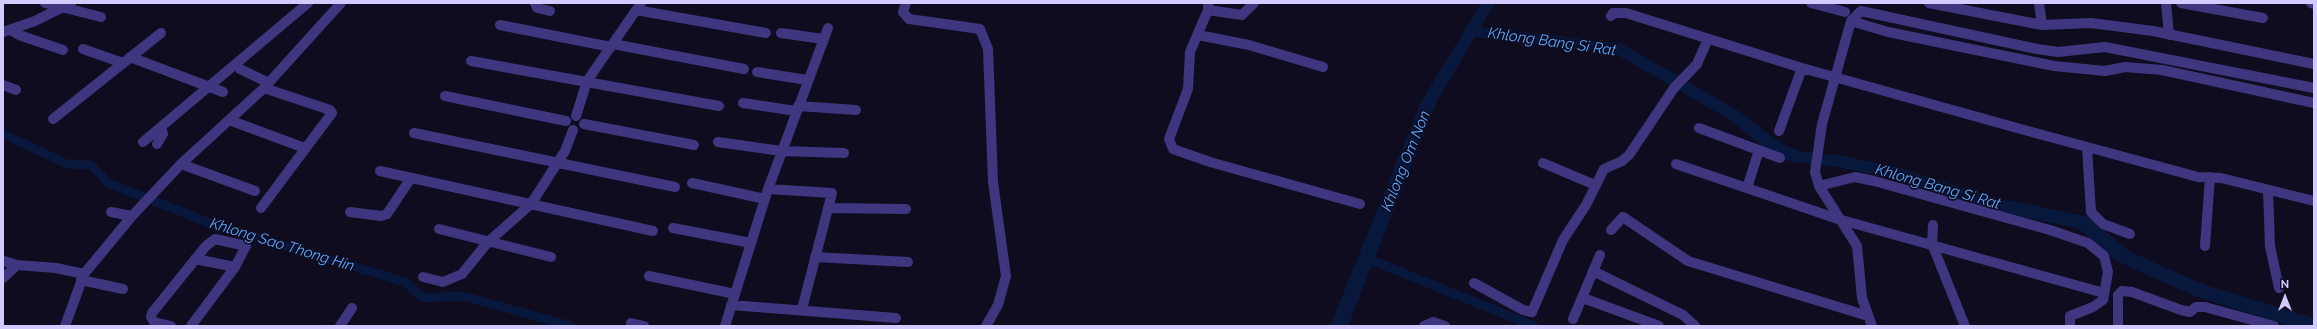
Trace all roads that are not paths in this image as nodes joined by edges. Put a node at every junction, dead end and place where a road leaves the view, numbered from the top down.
1 (45, 3) edge
2 (308, 3) edge
3 (341, 3) edge
4 (535, 3) edge
5 (906, 3) edge
6 (1254, 3) edge
7 (1811, 3) edge
8 (1929, 3) edge
9 (1956, 3) edge
10 (2039, 3) edge
11 (2166, 3) edge
12 (2181, 3) edge
13 (68, 5) edge
14 (1208, 6) edge
15 (638, 7) edge
16 (550, 11) dead end
17 (1845, 12) dead end
18 (1973, 12) junction
19 (1611, 16) dead end
20 (101, 18) dead end
21 (2263, 18) dead end
22 (1851, 21) junction
23 (500, 25) dead end
24 (2042, 25) junction
25 (828, 28) dead end
26 (7, 31) edge
27 (160, 33) dead end
28 (766, 33) dead end
29 (781, 33) dead end
30 (2169, 34) junction
31 (1198, 35) junction
32 (823, 39) junction
33 (1708, 39) junction
34 (612, 46) junction
35 (82, 49) dead end
36 (63, 50) dead end
37 (127, 60) junction
38 (472, 60) dead end
39 (2314, 64) edge
40 (1323, 67) dead end
41 (1802, 68) junction
42 (240, 69) dead end
43 (744, 69) dead end
44 (756, 72) dead end
45 (1834, 77) junction
46 (807, 80) junction
47 (587, 81) junction
48 (3, 85) edge
49 (267, 86) junction
50 (209, 87) junction
51 (2314, 88) edge
52 (16, 90) dead end
53 (223, 92) dead end
54 (445, 96) dead end
55 (743, 103) dead end
56 (2314, 104) edge
57 (719, 106) dead end
58 (797, 109) junction
59 (856, 110) dead end
60 (576, 116) junction
61 (53, 119) dead end
62 (229, 120) junction
63 (566, 122) junction
64 (584, 124) junction
65 (161, 127) junction
66 (1699, 128) dead end
67 (573, 130) junction
68 (1779, 132) dead end
69 (414, 133) dead end
70 (144, 142) dead end
71 (718, 142) dead end
72 (157, 144) dead end
73 (694, 145) dead end
74 (302, 147) dead end
75 (2087, 147) junction
76 (1759, 150) junction
77 (781, 151) junction
78 (844, 154) dead end
79 (1780, 158) dead end
80 (1543, 163) dead end
81 (181, 164) junction
82 (557, 164) junction
83 (1676, 164) dead end
84 (380, 171) dead end
85 (2210, 177) junction
86 (411, 178) junction
87 (692, 183) dead end
88 (1595, 185) junction
89 (1819, 186) junction
90 (676, 187) dead end
91 (1747, 188) junction
92 (2268, 190) junction
93 (255, 191) dead end
94 (766, 194) junction
95 (2314, 201) edge
96 (531, 204) junction
97 (1360, 204) dead end
98 (261, 208) dead end
99 (828, 208) junction
100 (906, 209) dead end
101 (111, 212) dead end
102 (350, 212) dead end
103 (132, 216) junction
104 (1838, 219) junction
105 (1933, 225) dead end
106 (673, 228) dead end
107 (439, 229) dead end
108 (1611, 230) dead end
109 (653, 231) dead end
110 (2130, 234) dead end
111 (488, 242) junction
112 (751, 243) junction
113 (1932, 244) junction
114 (2206, 246) dead end
115 (1600, 255) dead end
116 (551, 257) dead end
117 (816, 257) junction
118 (194, 259) junction
119 (4, 261) dead end
120 (908, 262) dead end
121 (17, 265) junction
122 (235, 267) junction
123 (1593, 272) junction
124 (649, 276) dead end
125 (83, 277) junction
126 (423, 277) dead end
127 (3, 278) edge
128 (1474, 283) dead end
129 (2279, 288) dead end
130 (123, 289) dead end
131 (2104, 293) junction
132 (735, 294) junction
133 (1583, 298) junction
134 (732, 305) junction
135 (352, 308) dead end
136 (802, 309) junction
137 (896, 318) dead end
138 (1573, 319) dead end
139 (1870, 321) edge
140 (631, 323) dead end
141 (65, 326) edge
142 (171, 326) edge
143 (191, 326) edge
144 (340, 326) edge
145 (644, 326) edge
146 (725, 326) edge
147 (986, 326) edge
148 (1424, 326) edge
149 (1445, 326) edge
150 (1659, 326) edge
151 (1695, 326) edge
152 (1965, 326) edge
153 (2070, 326) edge
154 (2118, 326) edge
155 (2274, 326) edge

1 - 13 street
2 - 50 street
3 - 49 street
4 - 16 street
5 - 147 street
6 - 14 street
7 - 17 street
8 - 18 street
9 - 18 street
10 - 24 street
11 - 30 street
12 - 21 street
13 - 20 street
13 - 26 street
14 - 31 street
15 - 28 street
15 - 34 street
18 - 24 street
19 - 33 street
22 - 45 street
22 - 51 street
22 - 56 street
23 - 34 street
24 - 30 street
25 - 32 street
26 - 36 street
27 - 37 street
29 - 32 street
30 - 39 street
31 - 40 street
31 - 97 street
32 - 46 street
33 - 41 street
33 - 88 street
34 - 43 street
34 - 47 street
35 - 37 street
37 - 50 street
37 - 61 street
38 - 47 street
41 - 45 street
41 - 68 street
42 - 49 street
44 - 46 street
45 - 75 street
45 - 89 street
46 - 58 street
47 - 57 street
47 - 60 street
48 - 52 street
49 - 62 street
49 - 98 street
50 - 53 street
50 - 65 street
54 - 63 street
55 - 58 street
58 - 59 street
58 - 77 street
60 - 63 street
60 - 64 street
62 - 74 street
62 - 81 street
63 - 67 street
64 - 67 street
64 - 73 street
65 - 70 street
65 - 72 street
66 - 76 street
67 - 82 street
69 - 82 street
71 - 77 street
75 - 85 street
75 - 110 street
76 - 79 street
76 - 91 street
77 - 78 street
77 - 94 street
80 - 88 street
81 - 93 street
81 - 103 street
82 - 90 street
82 - 96 street
83 - 91 street
84 - 86 street
85 - 92 street
85 - 114 street
86 - 96 street
86 - 102 street
87 - 94 street
88 - 128 street
89 - 104 street
89 - 131 street
91 - 104 street
92 - 95 street
92 - 129 street
94 - 99 street
94 - 112 street
96 - 109 street
96 - 111 street
99 - 100 street
99 - 117 street
101 - 103 street
103 - 125 street
104 - 113 street
104 - 139 street
105 - 113 street
106 - 112 street
107 - 111 street
108 - 139 street
111 - 116 street
111 - 126 street
112 - 132 street
113 - 131 street
113 - 152 street
115 - 123 street
117 - 120 street
117 - 136 street
118 - 122 street
118 - 122 street
118 - 142 street
119 - 121 street
121 - 125 street
121 - 127 street
122 - 143 street
123 - 133 street
123 - 151 street
124 - 132 street
125 - 130 street
125 - 141 street
131 - 153 street
132 - 134 street
133 - 138 street
133 - 150 street
134 - 136 street
134 - 146 street
135 - 144 street
136 - 137 street
140 - 145 street
148 - 149 street
154 - 155 street

